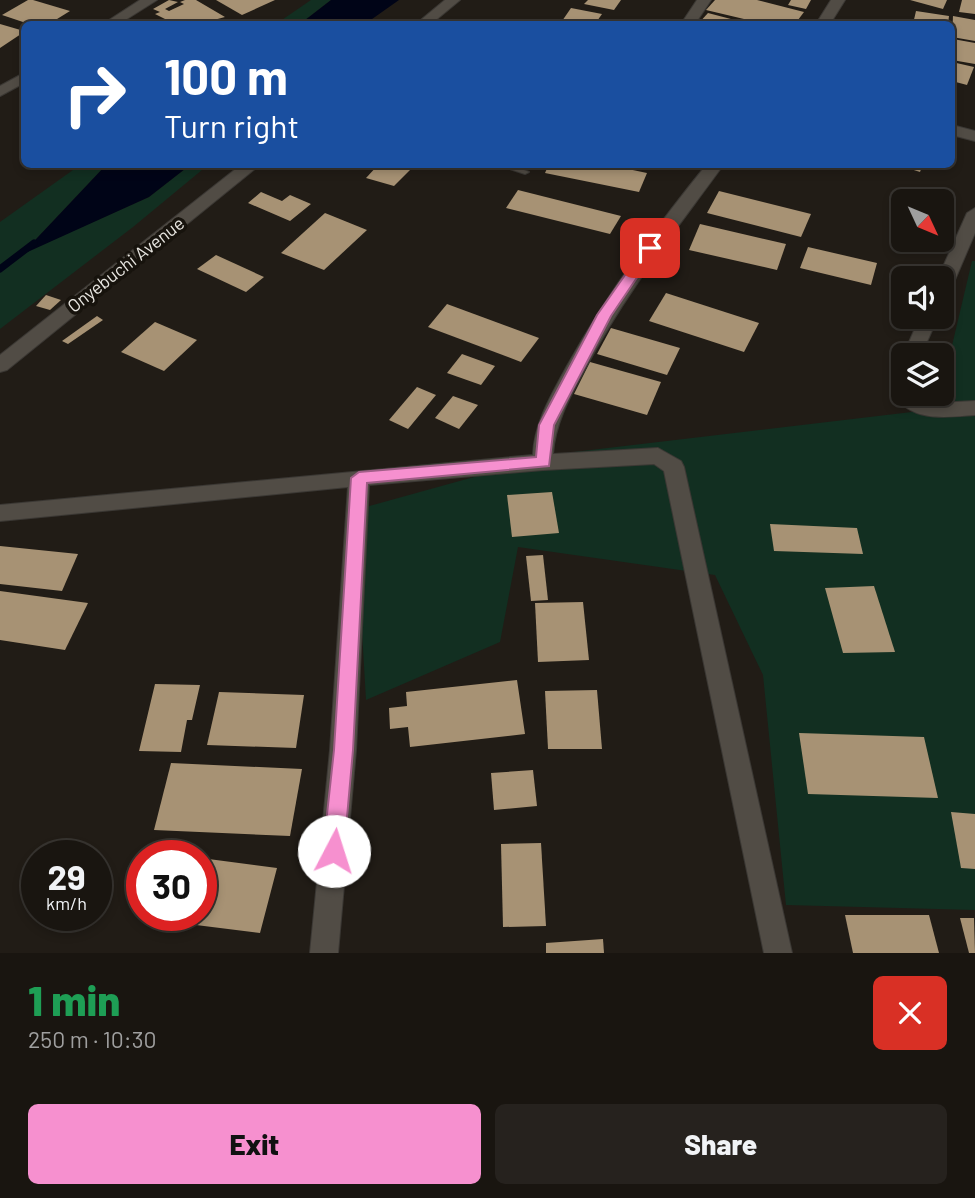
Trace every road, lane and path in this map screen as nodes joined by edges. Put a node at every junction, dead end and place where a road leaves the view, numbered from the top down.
1 (150, 0) edge
2 (453, 0) edge
3 (704, 0) edge
4 (838, 0) edge
5 (115, 21) edge
6 (428, 21) edge
7 (690, 21) edge
8 (825, 21) edge
9 (21, 79) edge
10 (0, 92) edge
11 (955, 131) edge
12 (975, 136) edge
13 (248, 168) edge
14 (512, 168) edge
15 (713, 168) edge
16 (525, 172) dead end
17 (975, 213) edge
18 (952, 266) edge
19 (0, 365) edge
20 (919, 406) edge
21 (975, 408) edge
22 (543, 460) junction
23 (359, 478) junction
24 (0, 513) edge
25 (324, 953) edge
26 (778, 953) edge

1 - 5 street
2 - 6 street
3 - 7 street
4 - 8 street
9 - 10 street
11 - 12 street
13 - 19 street, Onyebuchi Avenue
14 - 16 lane
15 - 22 street
17 - 18 street
20 - 21 street
22 - 23 street
22 - 26 street
23 - 24 street
23 - 25 street

